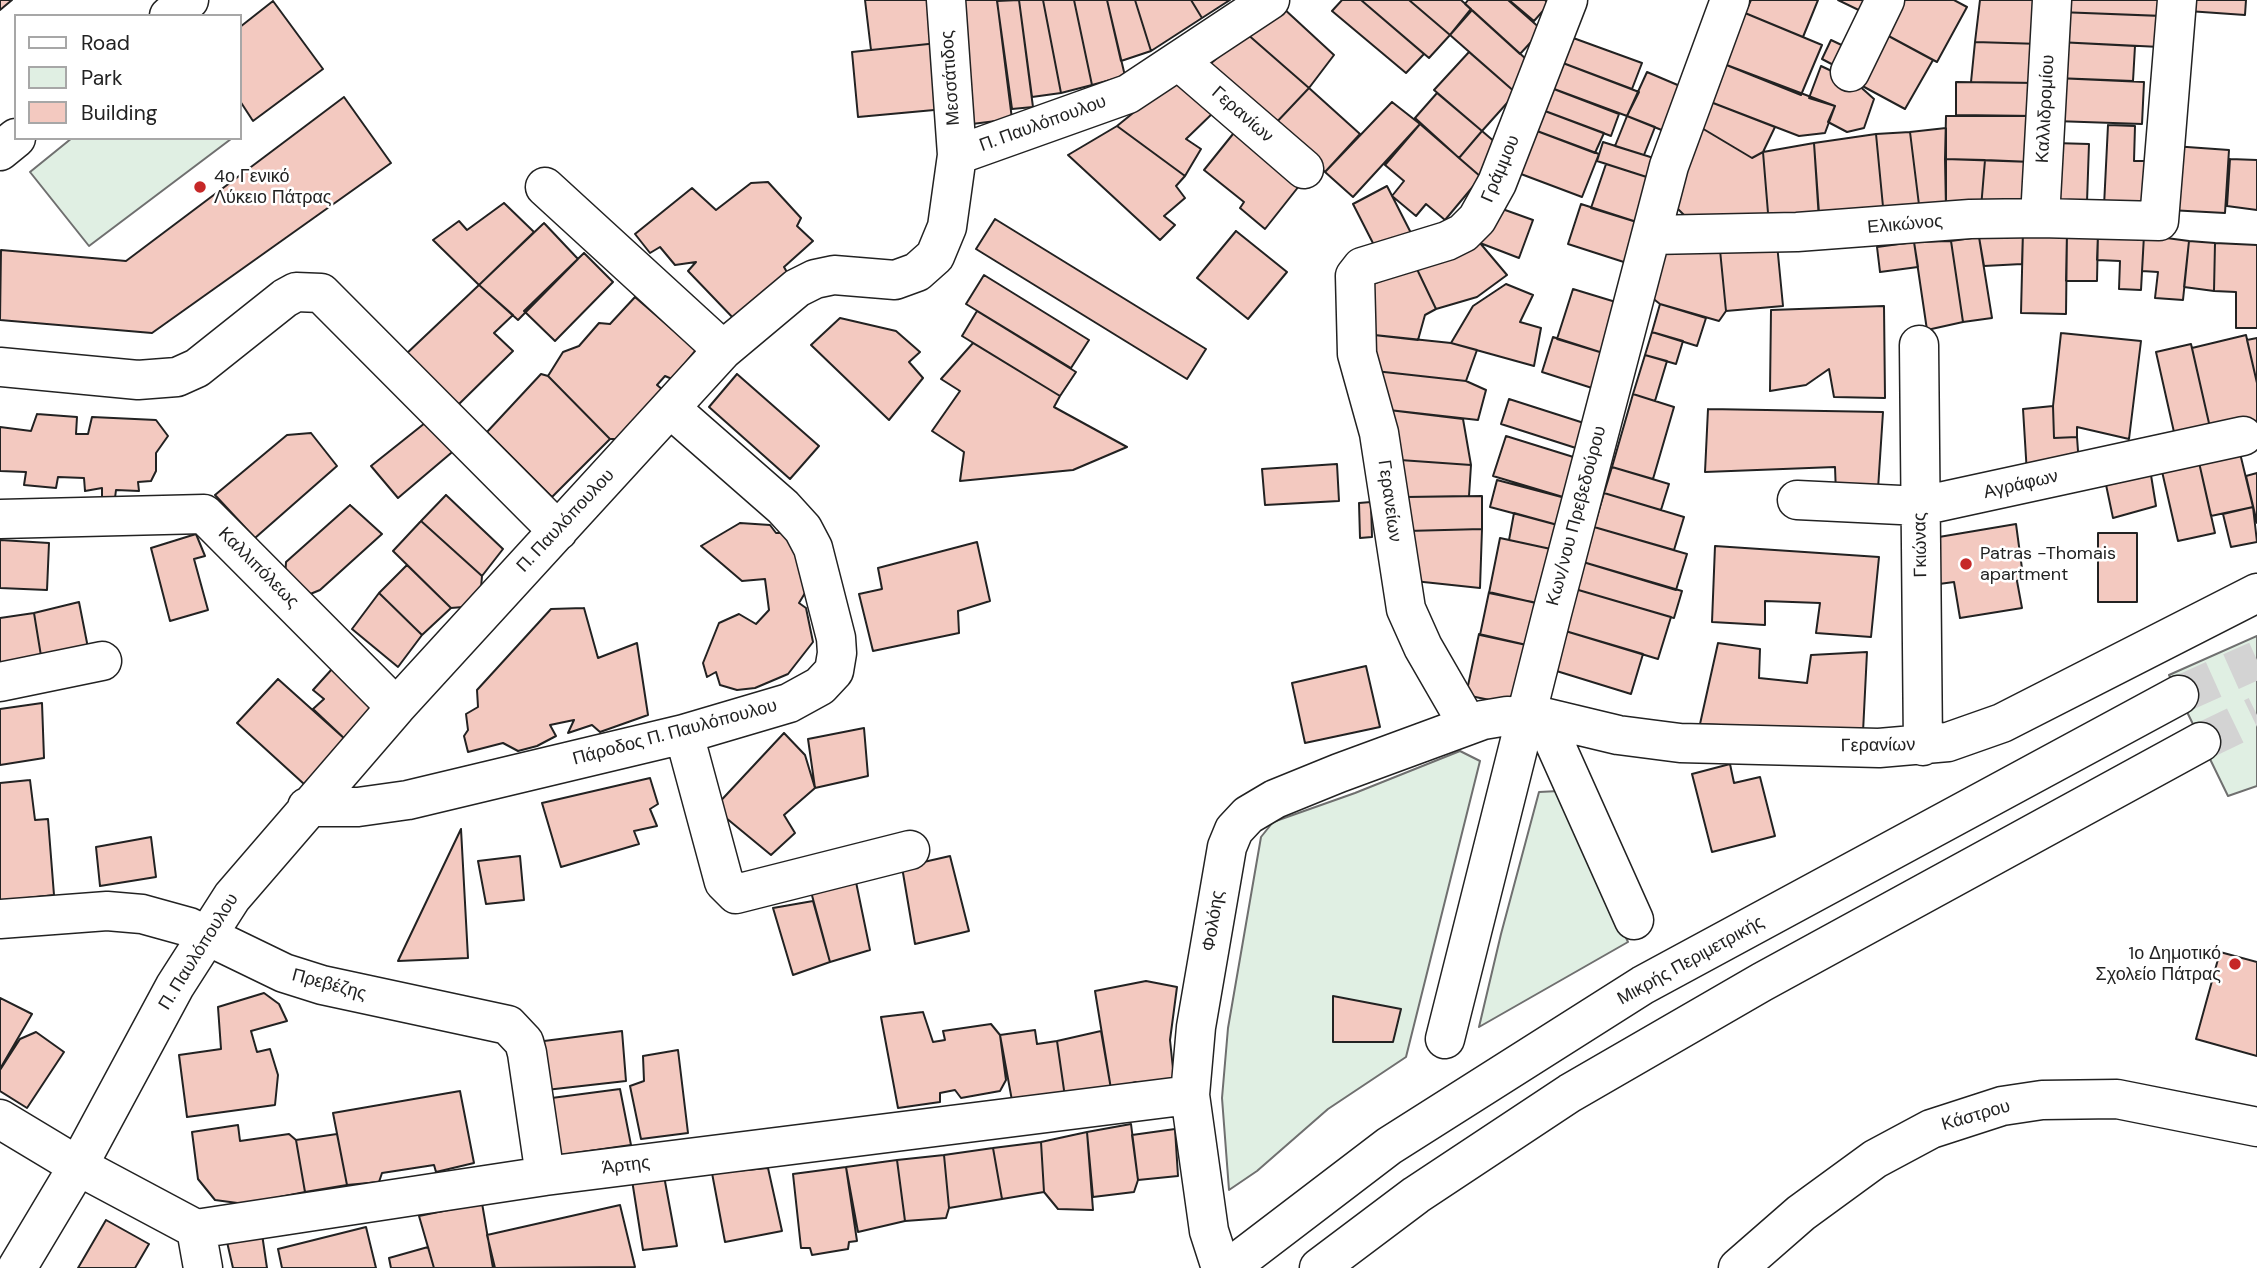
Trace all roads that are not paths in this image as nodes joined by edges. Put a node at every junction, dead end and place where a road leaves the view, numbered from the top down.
1 (190, 0) edge
2 (946, 0) edge
3 (1270, 0) edge
4 (1568, 0) edge
5 (1730, 0) edge
6 (1885, 0) edge
7 (2052, 0) edge
8 (2177, 0) edge
9 (172, 14) edge
10 (1180, 62) junction
11 (1850, 72) dead end
12 (14, 140) edge
13 (0, 151) edge
14 (957, 155) junction
15 (1304, 169) dead end
16 (545, 187) dead end
17 (2040, 218) junction
18 (1651, 235) junction
19 (1362, 267) joint
20 (1919, 345) dead end
21 (723, 350) junction
22 (0, 367) edge
23 (670, 408) junction
24 (2243, 436) dead end
25 (1797, 500) dead end
26 (1921, 506) junction
27 (0, 519) edge
28 (558, 531) junction
29 (2257, 593) edge
30 (102, 661) dead end
31 (0, 682) edge
32 (2179, 695) tunnel mouth
33 (396, 707) junction
34 (1536, 715) junction
35 (1468, 725) junction
36 (684, 734) junction
37 (2201, 742) tunnel mouth
38 (1923, 746) junction
39 (307, 807) junction
40 (910, 850) dead end
41 (0, 919) edge
42 (1634, 919) dead end
43 (206, 934) junction
44 (1445, 1039) dead end
45 (1191, 1095) junction
46 (0, 1119) edge
47 (2257, 1127) edge
48 (78, 1166) junction
49 (545, 1176) junction
50 (196, 1229) junction
51 (17, 1268) edge
52 (203, 1268) edge
53 (1221, 1268) edge
54 (1229, 1268) edge
55 (1319, 1268) edge
56 (1738, 1268) edge

1 - 9 street
2 - 14 street, Μεσσάτιδος
3 - 10 street, Π. Παυλόπουλου
4 - 19 street, Γράμμου
5 - 18 street, Κων/νου Πρεβεδούρου
6 - 11 street
7 - 17 street, Καλλιδρομίου
8 - 17 street, Ελικώνος
10 - 14 street, Π. Παυλόπουλου
10 - 15 street, Γερανίων
12 - 13 street
14 - 21 street, Π. Παυλόπουλου
16 - 21 street
17 - 18 street, Ελικώνος
18 - 34 street, Κων/νου Πρεβεδούρου
19 - 35 street, Γερανείων
20 - 26 street, Γκιώνας
21 - 23 street, Π. Παυλόπουλου
22 - 28 street
23 - 28 street, Π. Παυλόπουλου
23 - 36 street, Πάροδος Π. Παυλόπουλου
24 - 26 street, Αγράφων
25 - 26 street, Αγράφων
26 - 38 street, Γκιώνας
27 - 33 street, Καλλιπόλεως
28 - 33 street, Π. Παυλόπουλου
29 - 38 street, Γερανίων
30 - 31 street
32 - 54 street, Μικρής Περιμετρικής
33 - 39 street, Π. Παυλόπουλου
34 - 35 street, Γερανίων
34 - 38 street, Γερανίων
34 - 42 street
34 - 44 street, Κων/νου Πρεβεδούρου
35 - 45 street, Φολόης
36 - 39 street, Πάροδος Π. Παυλόπουλου
36 - 40 street
37 - 55 street
39 - 43 street, Π. Παυλόπουλου
41 - 43 street, Πρεβέζης
43 - 48 street, Π. Παυλόπουλου
43 - 49 street, Πρεβέζης
45 - 49 street, Άρτης
45 - 53 street, Φολόης
46 - 48 street
47 - 56 street, Κάστρου
48 - 50 street
48 - 51 street, Π. Παυλόπουλου
49 - 50 street, Άρτης
50 - 52 street

